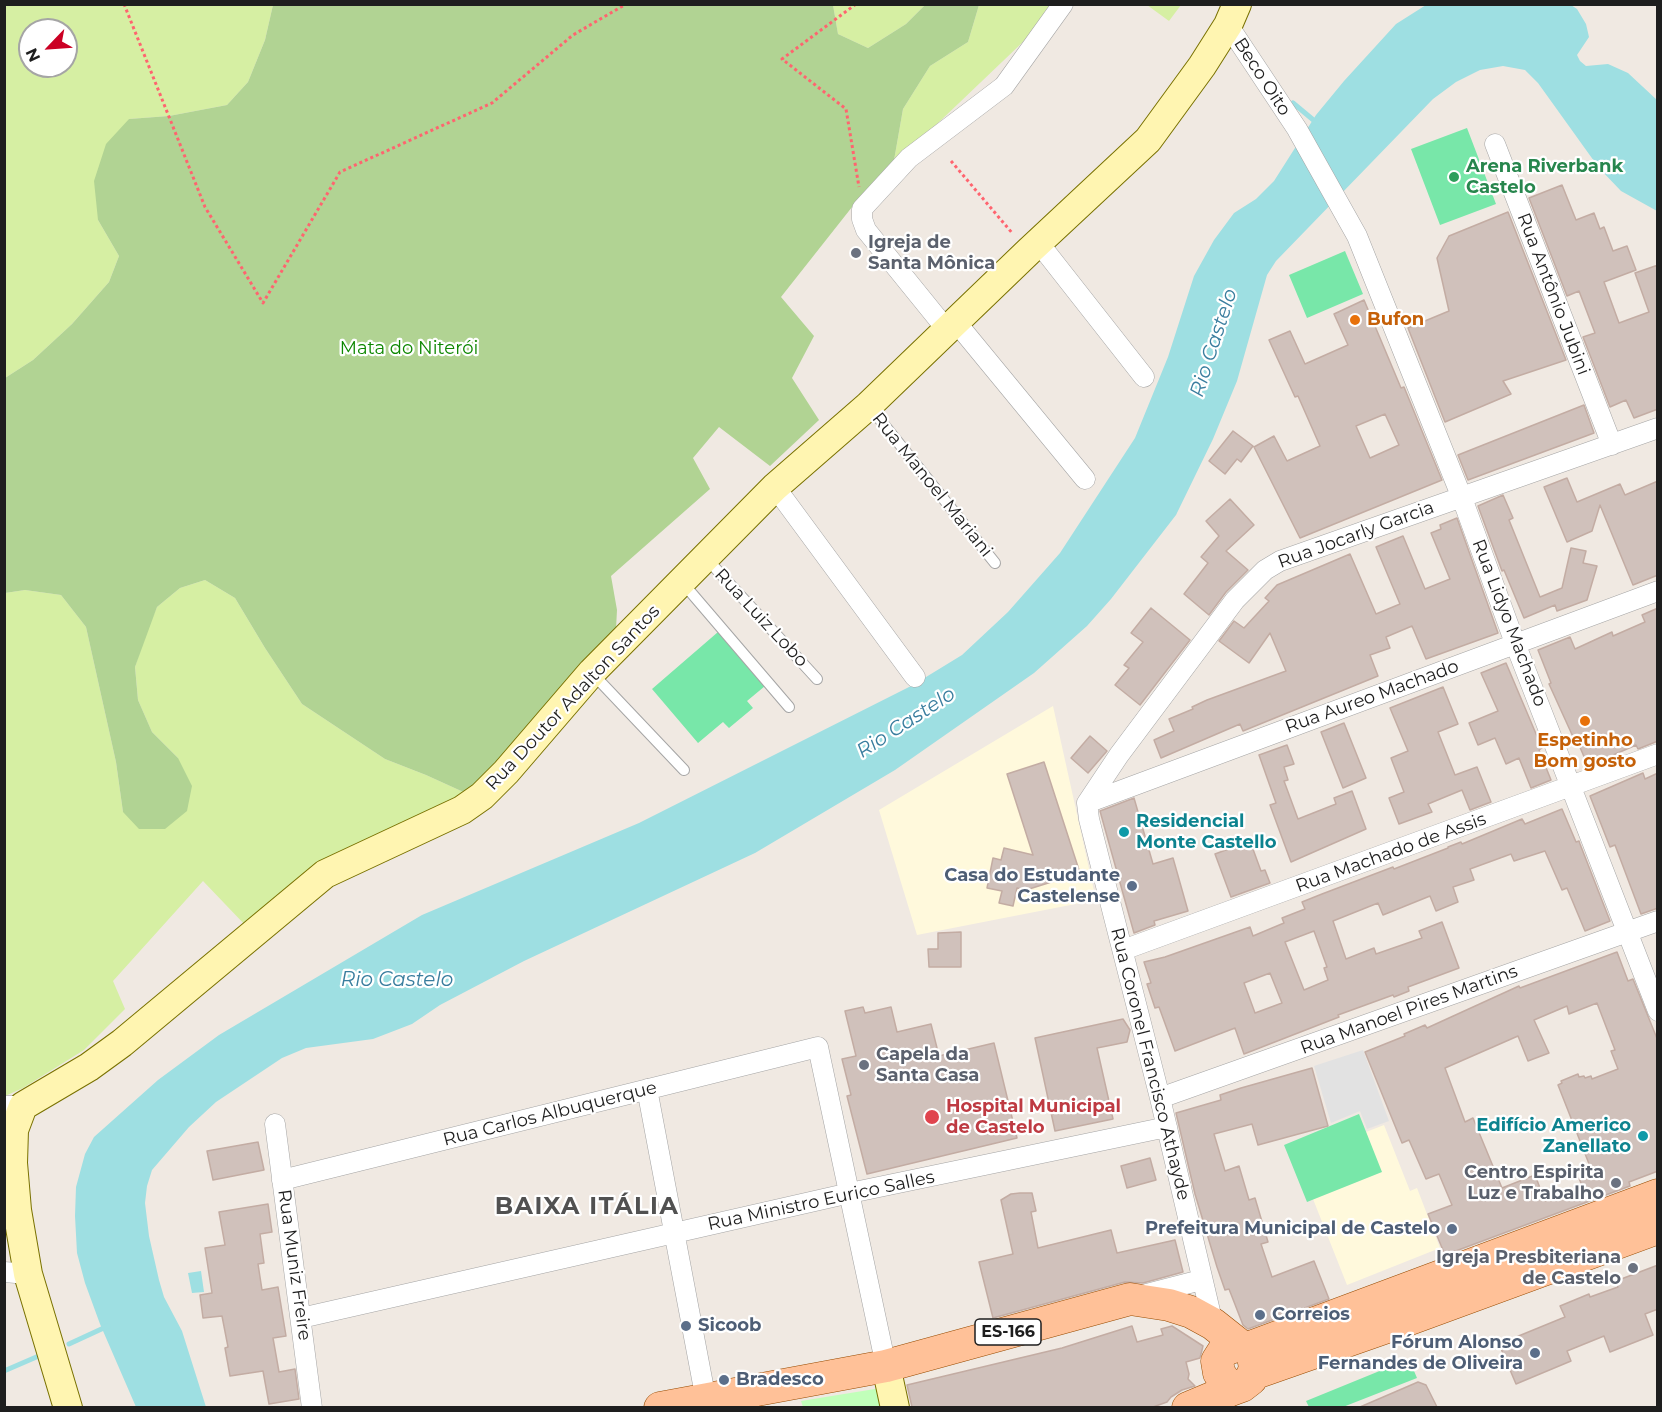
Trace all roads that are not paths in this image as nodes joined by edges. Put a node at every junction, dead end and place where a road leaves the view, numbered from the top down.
1 (1063, 4) edge
2 (1233, 15) edge
3 (1495, 144) dead end
4 (1358, 236) joint
5 (1033, 247) junction
6 (951, 326) junction
7 (1144, 377) dead end
8 (868, 406) junction
9 (1658, 428) edge
10 (1612, 445) junction
11 (1085, 479) dead end
12 (775, 488) junction
13 (1462, 498) junction
14 (705, 558) junction
15 (995, 563) dead end
16 (681, 582) junction
17 (1658, 591) edge
18 (1515, 644) junction
19 (592, 672) junction
20 (915, 677) dead end
21 (817, 679) dead end
22 (789, 707) dead end
23 (1658, 754) edge
24 (684, 770) dead end
25 (1572, 787) junction
26 (1087, 803) junction
27 (1658, 921) edge
28 (1627, 932) junction
29 (1123, 950) junction
30 (1658, 1011) edge
31 (647, 1089) junction
32 (1160, 1098) junction
33 (14, 1106) edge
34 (274, 1124) dead end
35 (1167, 1127) junction
36 (282, 1180) junction
37 (850, 1193) junction
38 (1658, 1195) edge
39 (1658, 1228) edge
40 (675, 1233) junction
41 (16, 1273) edge
42 (1201, 1280) junction
43 (1400, 1291) junction
44 (1130, 1299) junction
45 (301, 1318) junction
46 (1410, 1319) junction
47 (1213, 1324) junction
48 (886, 1366) junction
49 (1242, 1373) edge
50 (706, 1400) junction
51 (68, 1407) edge
52 (312, 1407) edge
53 (660, 1407) edge
54 (895, 1407) edge
55 (1188, 1407) edge

1 - 6 street
2 - 4 street, Beco Oito
2 - 5 main road, Rua Doutor Adalton Santos
3 - 10 street, Rua Antônio Jubini
4 - 13 street, Rua Lidyo Machado
5 - 6 main road, Rua Doutor Adalton Santos
5 - 7 street
6 - 8 main road, Rua Doutor Adalton Santos
6 - 11 street
8 - 12 main road, Rua Doutor Adalton Santos
8 - 15 lane, Rua Manoel Mariani
9 - 10 street, Rua Jocarly Garcia
10 - 13 street, Rua Jocarly Garcia
12 - 14 main road, Rua Doutor Adalton Santos
12 - 20 street
13 - 18 street, Rua Lidyo Machado
13 - 26 street, Rua Jocarly Garcia
14 - 16 main road, Rua Doutor Adalton Santos
14 - 21 lane, Rua Luiz Lobo
16 - 19 main road, Rua Doutor Adalton Santos
16 - 22 lane
17 - 18 street, Rua Aureo Machado
18 - 25 street, Rua Lidyo Machado
18 - 26 street, Rua Aureo Machado
19 - 24 lane
19 - 33 main road, Rua Doutor Adalton Santos
23 - 25 street, Rua Machado de Assis
25 - 28 street, Rua Lidyo Machado
25 - 29 street, Rua Machado de Assis
26 - 29 street, Rua Coronel Francisco Athayde
27 - 28 street, Rua Manoel Pires Martins
28 - 30 street, Rua Lidyo Machado
28 - 32 street, Rua Manoel Pires Martins
29 - 32 street, Rua Coronel Francisco Athayde
31 - 36 street, Rua Carlos Albuquerque
31 - 37 street, Rua Carlos Albuquerque
31 - 40 street
32 - 35 street, Rua Coronel Francisco Athayde
33 - 41 main road, Rua Doutor Adalton Santos
34 - 36 street, Rua Muniz Freire
35 - 37 street, Rua Ministro Eurico Salles
35 - 42 street, Rua Coronel Francisco Athayde
36 - 45 street, Rua Muniz Freire
37 - 40 street, Rua Ministro Eurico Salles
37 - 48 street
38 - 43 main road
39 - 46 main road
40 - 45 street, Rua Ministro Eurico Salles
40 - 50 street
41 - 51 main road, Rua Doutor Adalton Santos
42 - 44 street
42 - 47 street, Rua Coronel Francisco Athayde
43 - 46 main road
43 - 49 main road
44 - 47 main road
44 - 48 main road, ES-166
45 - 52 street, Rua Muniz Freire
46 - 49 main road
47 - 49 main road
48 - 50 main road, ES-166
48 - 54 main road
49 - 55 main road
50 - 53 main road, ES-166

